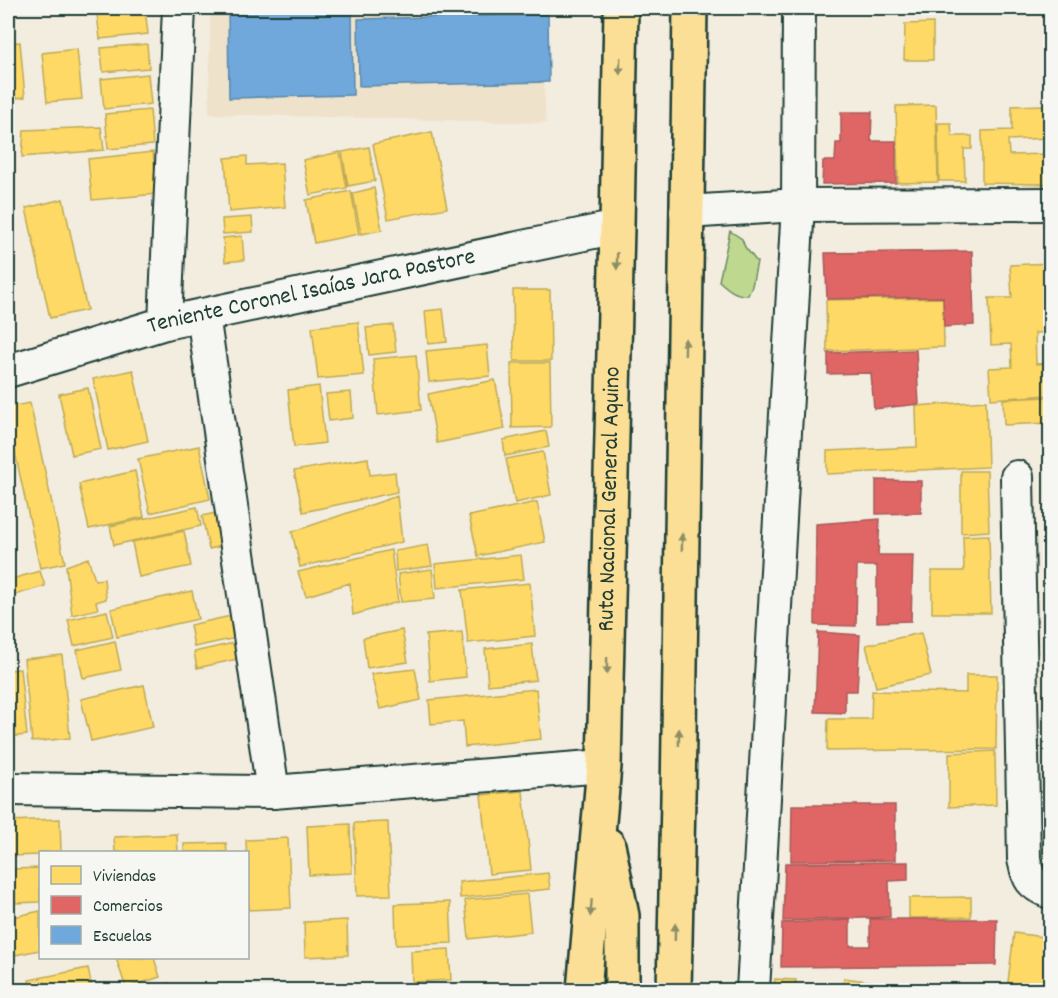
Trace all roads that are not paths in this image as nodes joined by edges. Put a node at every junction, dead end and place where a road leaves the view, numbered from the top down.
1 (179, 8) edge
2 (621, 8) edge
3 (690, 8) edge
4 (799, 8) edge
5 (1050, 204) edge
6 (798, 205) junction
7 (686, 212) junction
8 (617, 227) junction
9 (203, 315) junction
10 (165, 323) junction
11 (8, 371) edge
12 (1017, 477) dead end
13 (604, 766) junction
14 (8, 789) edge
15 (273, 792) junction
16 (600, 808) junction
17 (1050, 892) edge
18 (584, 990) edge
19 (622, 990) edge
20 (674, 990) edge
21 (753, 990) edge

1 - 10 street
2 -> 8 highway, Ruta Nacional General Aquino
3 - 7 highway
4 - 6 street
5 - 6 street
6 - 7 street
6 - 21 street
20 -> 7 highway
8 - 9 street, Teniente Coronel Isaías Jara Pastore
8 -> 13 highway, Ruta Nacional General Aquino
9 - 10 street, Teniente Coronel Isaías Jara Pastore
9 - 15 street
10 - 11 street, Teniente Coronel Isaías Jara Pastore
12 - 17 street
13 - 15 street
13 - 16 highway, Ruta Nacional General Aquino
14 - 15 street
16 -> 18 highway, Ruta Nacional General Aquino
16 - 19 highway

